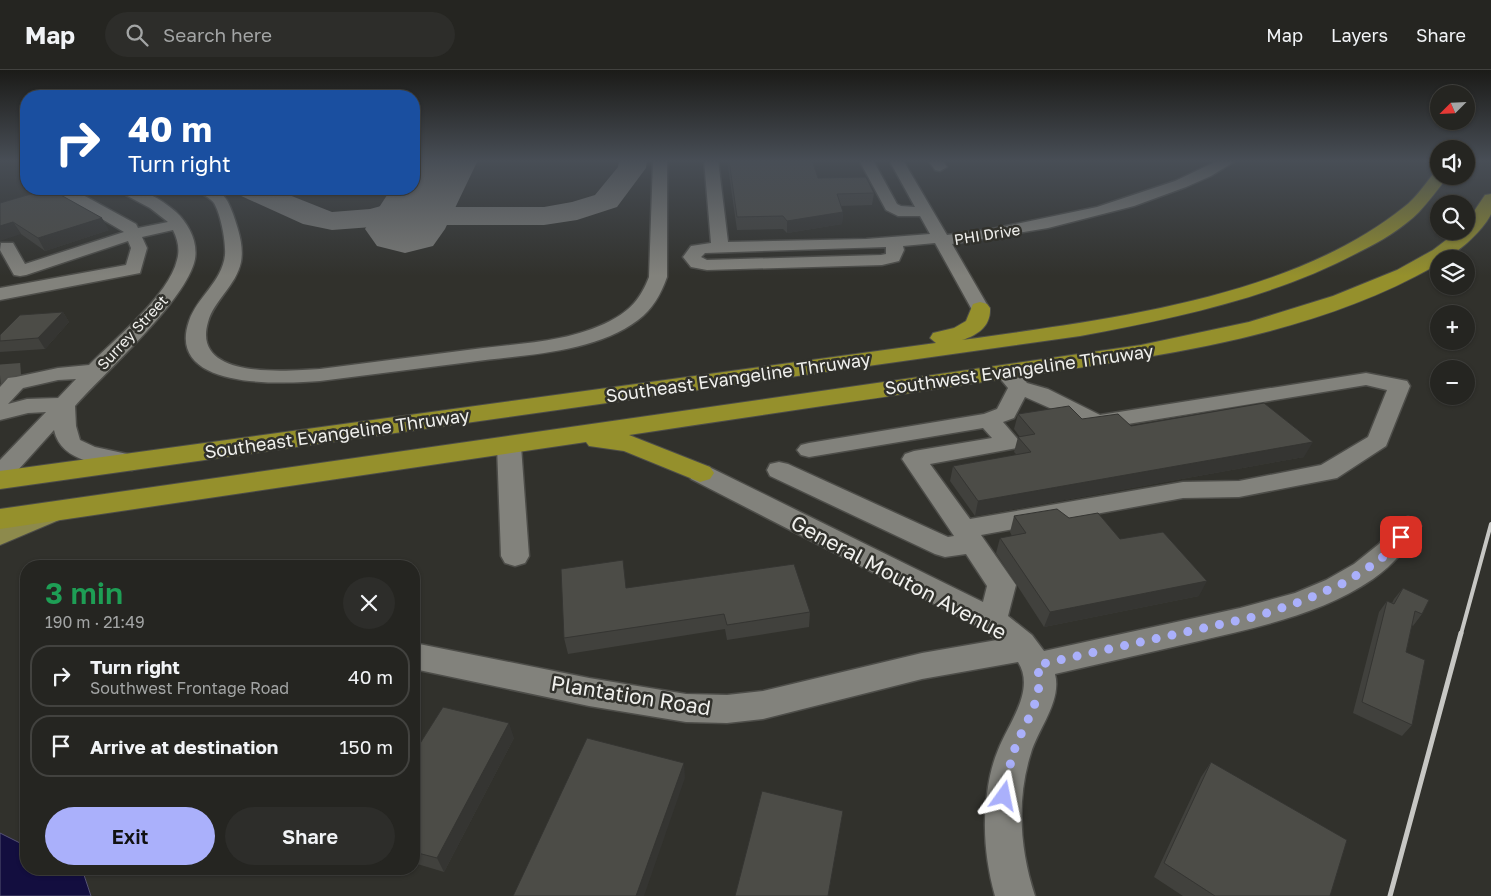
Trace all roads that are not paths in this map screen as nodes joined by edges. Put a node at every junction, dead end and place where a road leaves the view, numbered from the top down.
1 (39, 199) edge
2 (85, 199) edge
3 (143, 199) edge
4 (219, 199) edge
5 (659, 199) edge
6 (715, 199) edge
7 (887, 199) edge
8 (918, 199) edge
9 (1138, 199) edge
10 (1422, 199) edge
11 (1491, 199) edge
12 (0, 210) edge
13 (926, 212) junction
14 (179, 224) junction
15 (942, 239) junction
16 (136, 240) junction
17 (892, 240) junction
18 (7, 247) dead end
19 (720, 247) junction
20 (8, 265) edge
21 (4, 293) edge
22 (980, 308) junction
23 (1009, 340) junction
24 (955, 347) junction
25 (832, 364) junction
26 (95, 371) junction
27 (41, 375) junction
28 (965, 376) junction
29 (1012, 380) junction
30 (0, 400) edge
31 (64, 404) junction
32 (27, 406) junction
33 (0, 413) edge
34 (708, 415) junction
35 (989, 420) junction
36 (509, 446) junction
37 (809, 450) dead end
38 (132, 462) junction
39 (779, 470) dead end
40 (700, 473) junction
41 (0, 474) edge
42 (0, 480) edge
43 (53, 511) junction
44 (0, 519) edge
45 (1408, 526) dead end
46 (0, 535) edge
47 (968, 536) junction
48 (515, 556) dead end
49 (992, 620) junction
50 (1031, 656) junction
51 (420, 657) edge
52 (1015, 896) edge

1 - 12 street
2 - 16 street
3 - 14 street
4 - 5 street
6 - 19 street
7 - 13 street
8 - 13 street
9 - 15 street, PHI Drive
10 - 23 highway, Southeast Evangeline Thruway
11 - 29 highway, Southwest Evangeline Thruway
13 - 15 street
14 - 16 street
14 - 26 street, Surrey Street
15 - 17 street, PHI Drive
15 - 22 street
16 - 20 street
16 - 21 street
17 - 19 street, PHI Drive
17 - 19 street, PHI Drive
18 - 20 street
22 - 23 highway
22 - 25 highway
23 - 24 highway, Southeast Evangeline Thruway
23 - 28 highway
24 - 25 highway, Southeast Evangeline Thruway
24 - 28 highway
25 - 38 highway, Southeast Evangeline Thruway
26 - 27 street
26 - 31 street, Surrey Street
27 - 30 street
27 - 32 street
28 - 29 highway, Southwest Evangeline Thruway
28 - 34 highway, Southwest Evangeline Thruway
29 - 35 street
29 - 47 street
31 - 32 street
31 - 38 street
31 - 41 street, Surrey Street
32 - 33 street
34 - 36 highway, Southwest Evangeline Thruway
34 - 40 highway
35 - 37 street
35 - 47 street
36 - 40 highway
36 - 43 highway, Southeast Evangeline Thruway
36 - 48 street
38 - 42 highway, Southeast Evangeline Thruway
39 - 47 street
40 - 49 street, General Mouton Avenue
43 - 44 highway, Southeast Evangeline Thruway
43 - 46 main road
45 - 50 street, Plantation Road
47 - 49 street
49 - 50 street, General Mouton Avenue
50 - 51 street, Plantation Road
50 - 52 street

